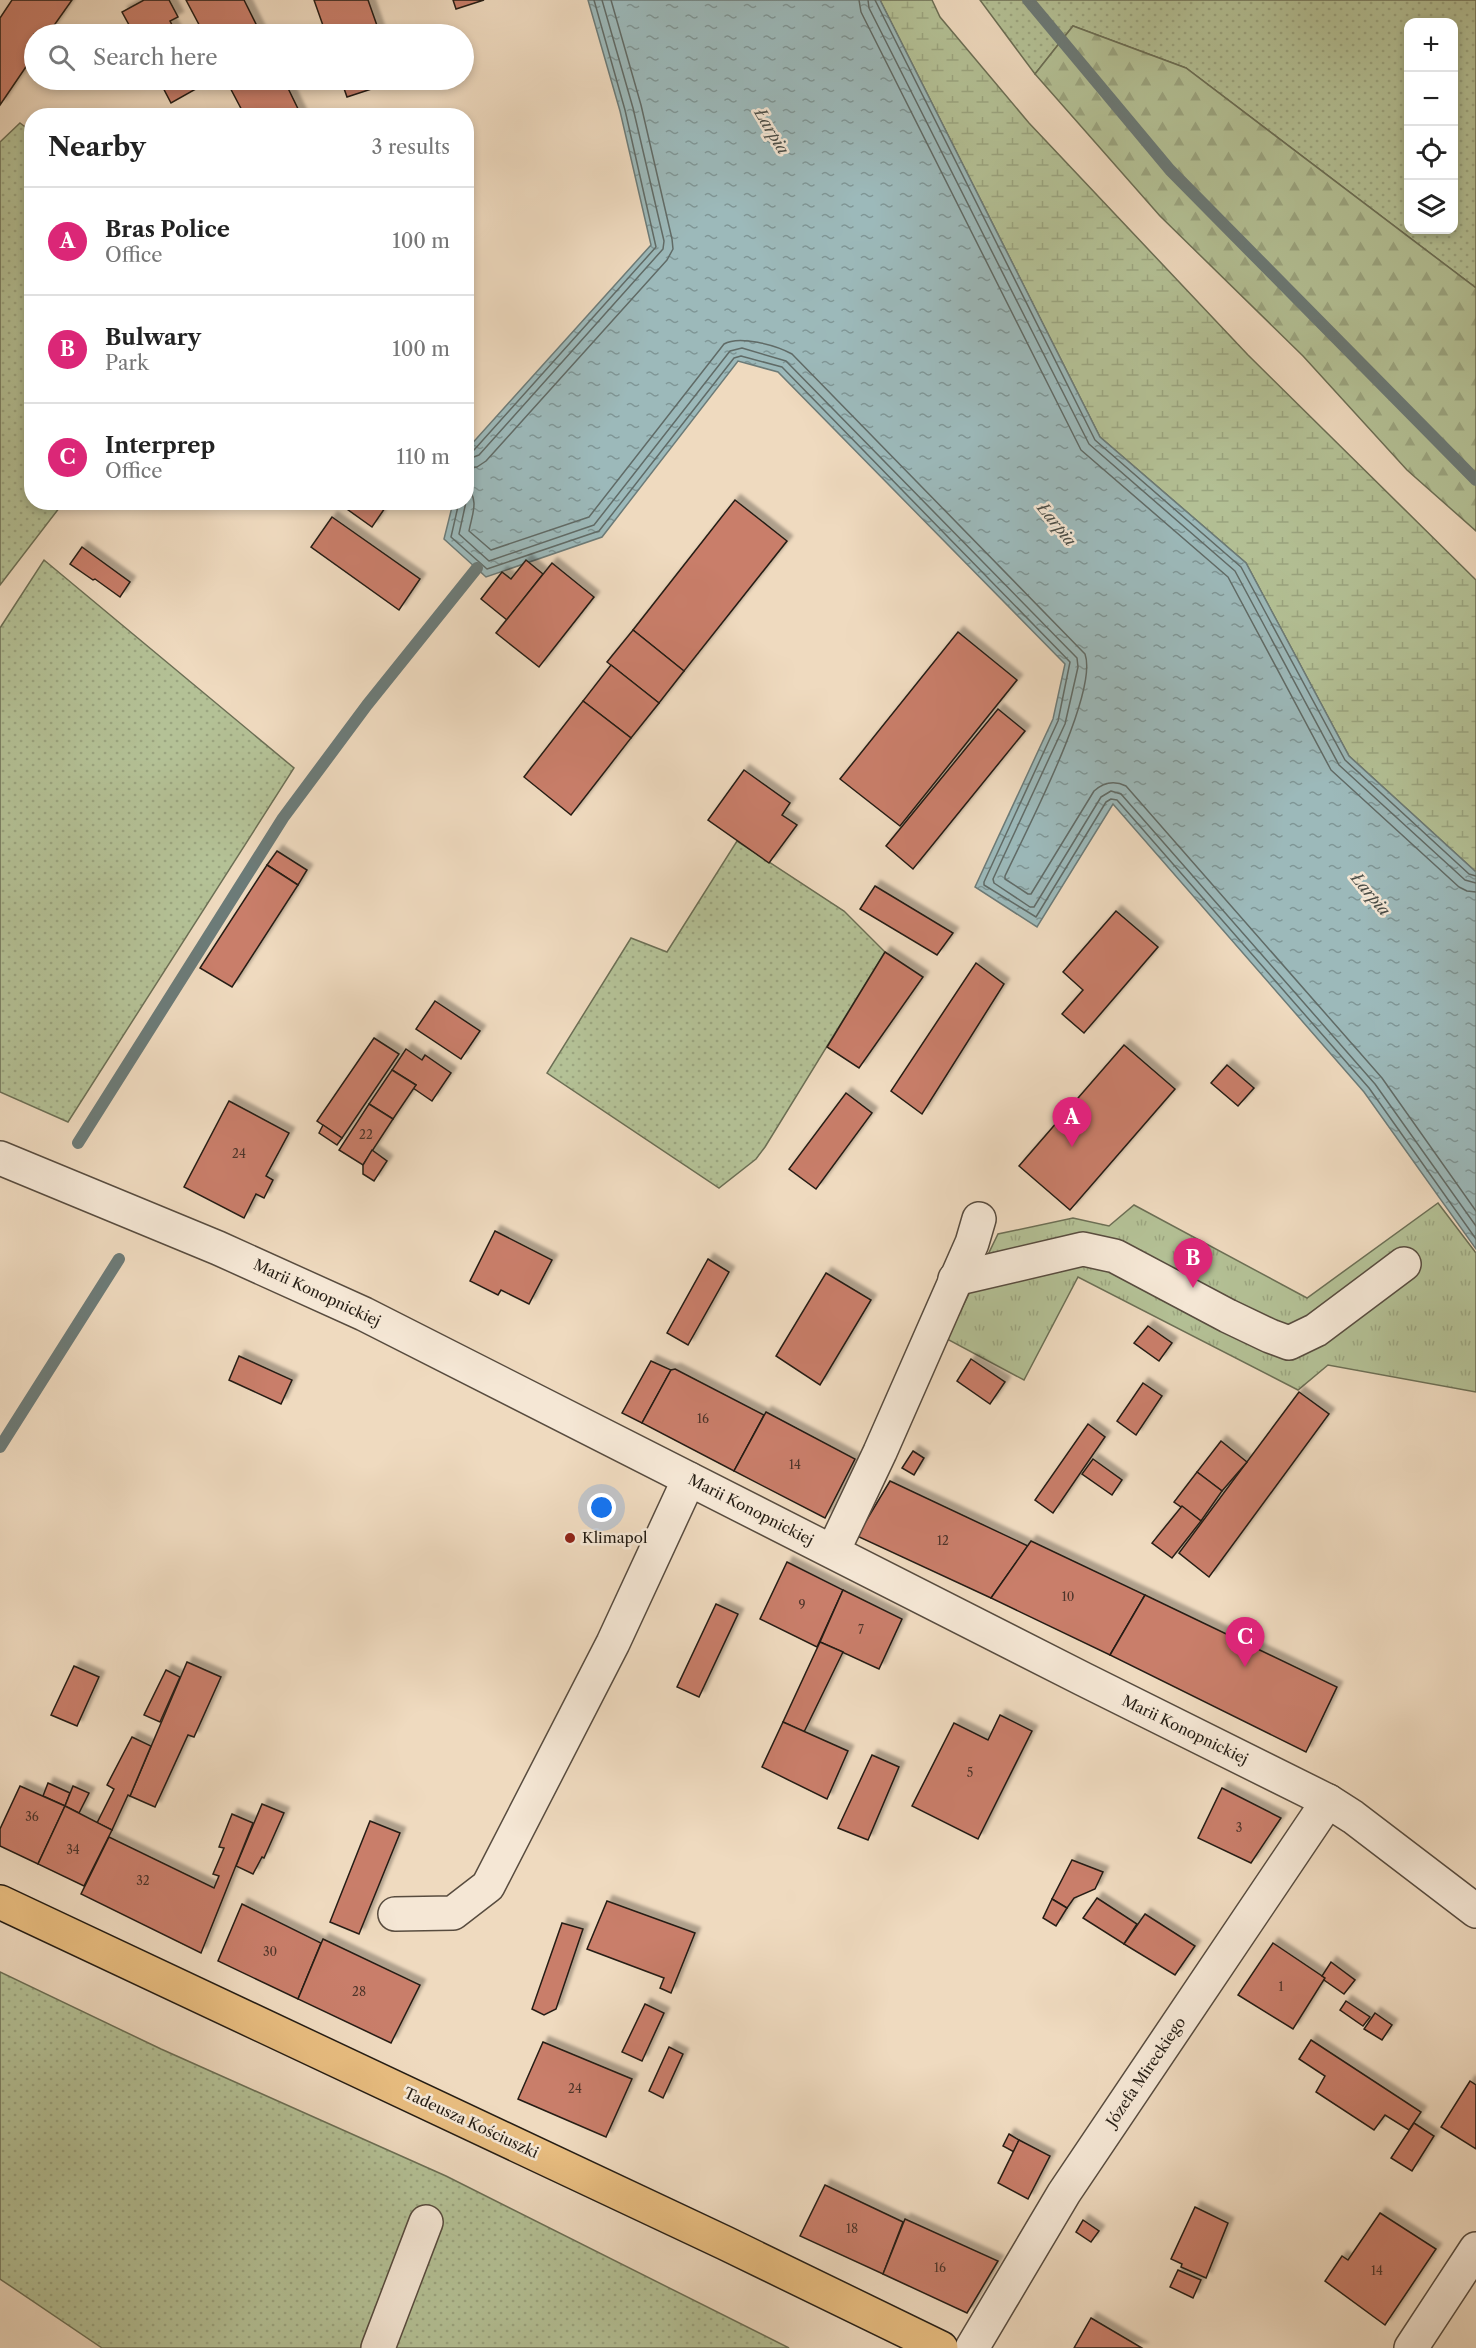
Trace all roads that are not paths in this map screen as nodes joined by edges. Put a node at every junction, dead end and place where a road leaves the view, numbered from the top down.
1 (0, 1158) edge
2 (980, 1220) dead end
3 (1404, 1264) dead end
4 (956, 1279) junction
5 (689, 1479) junction
6 (832, 1551) junction
7 (1328, 1801) junction
8 (0, 1902) edge
9 (1476, 1911) edge
10 (395, 1914) dead end
11 (426, 2222) dead end
12 (1476, 2249) edge
13 (1421, 2345) edge
14 (378, 2348) edge
15 (940, 2348) edge
16 (972, 2348) edge

1 - 5 street, Marii Konopnickiej
2 - 4 street
3 - 4 street
4 - 6 street
5 - 6 street, Marii Konopnickiej
5 - 10 street
6 - 7 street, Marii Konopnickiej
7 - 9 street, Marii Konopnickiej
7 - 16 street, Józefa Mireckiego
8 - 15 main road, Tadeusza Kościuszki
11 - 14 street
12 - 13 street

